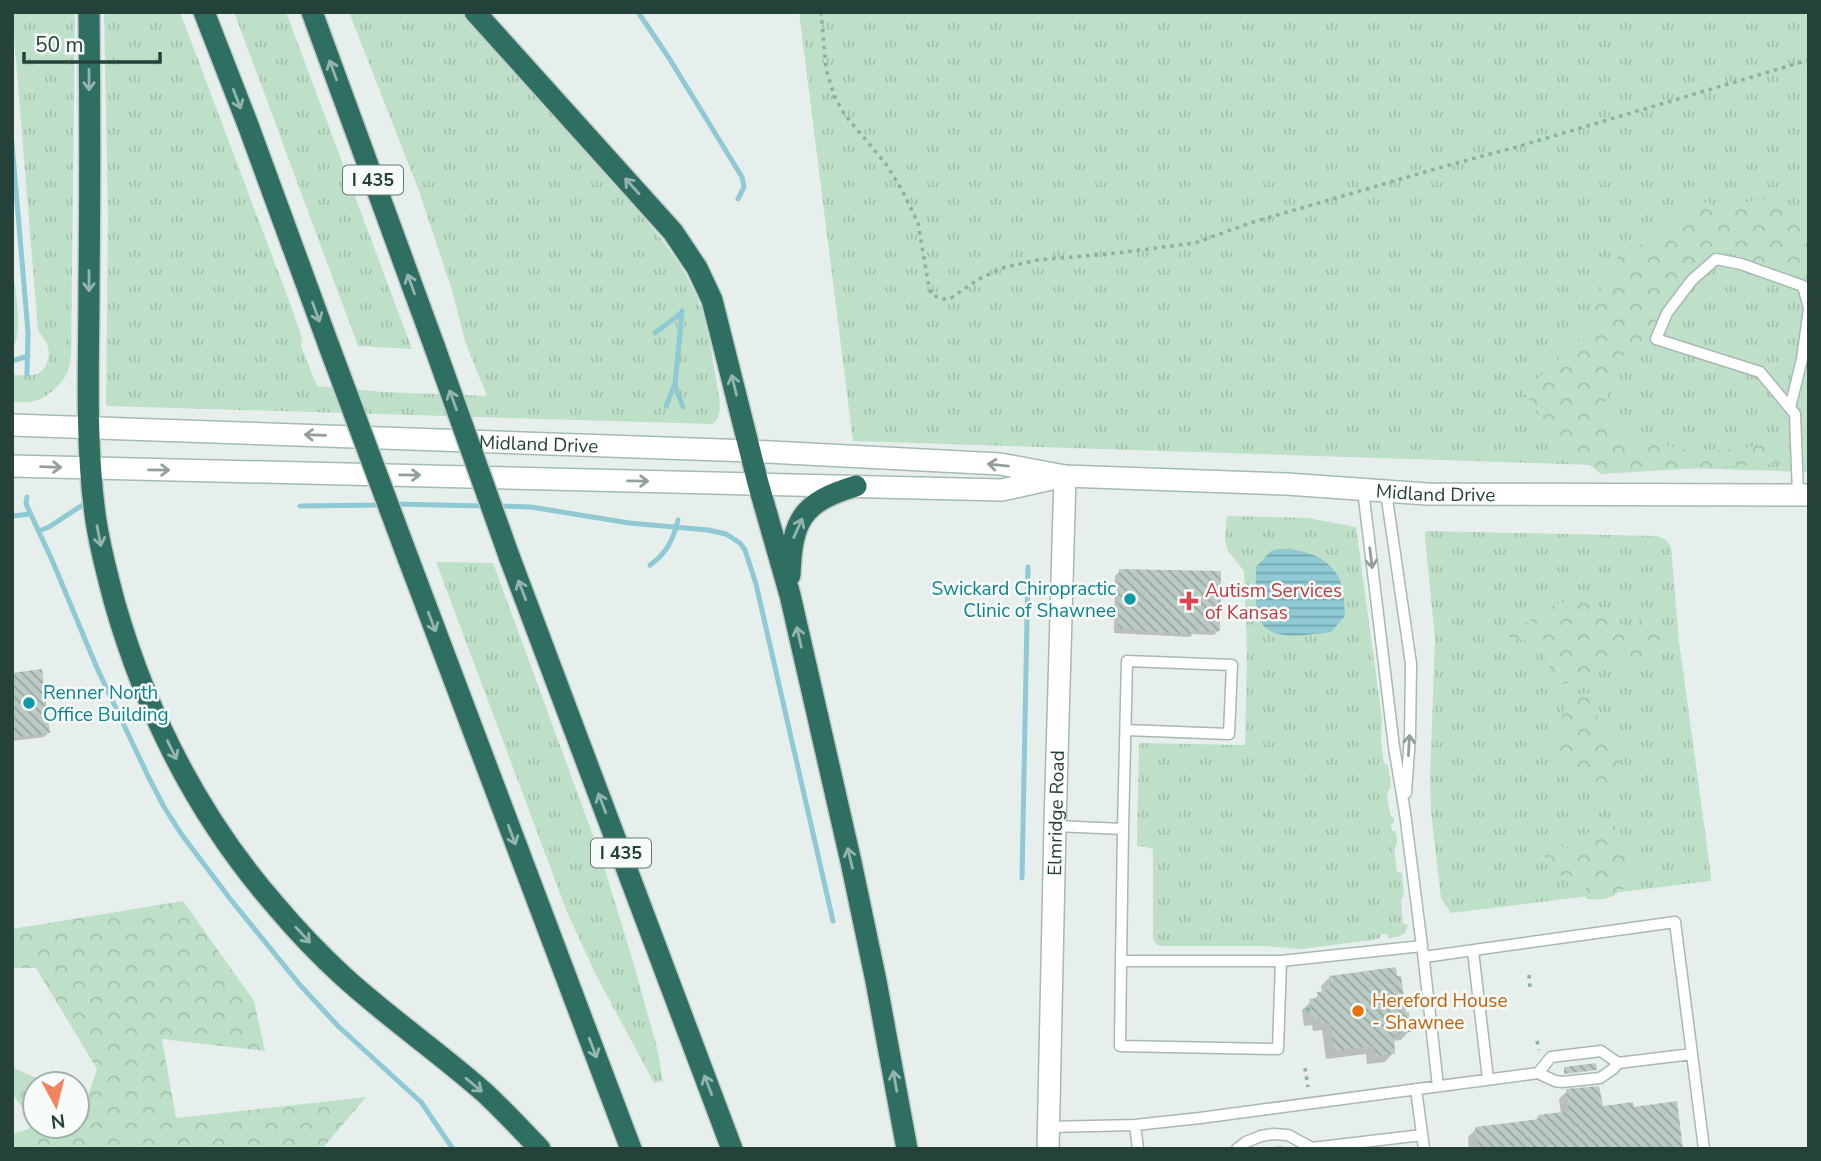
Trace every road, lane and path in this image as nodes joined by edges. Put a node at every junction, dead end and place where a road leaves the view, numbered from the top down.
1 (89, 12) edge
2 (204, 12) edge
3 (312, 12) edge
4 (475, 12) edge
5 (821, 12) edge
6 (1809, 60) edge
7 (1809, 309) edge
8 (1790, 408) junction
9 (12, 425) edge
10 (88, 427) junction
11 (750, 451) junction
12 (12, 466) edge
13 (90, 468) junction
14 (1065, 476) junction
15 (758, 483) junction
16 (856, 486) junction
17 (1363, 490) junction
18 (1386, 492) junction
19 (1803, 495) edge
20 (790, 595) junction
21 (1126, 730) junction
22 (1405, 813) junction
23 (1055, 826) junction
24 (1124, 829) junction
25 (1423, 951) junction
26 (1473, 951) junction
27 (1121, 961) junction
28 (1281, 961) junction
29 (1529, 975) dead end
30 (1530, 987) dead end
31 (1537, 1041) dead end
32 (1539, 1052) dead end
33 (1692, 1054) junction
34 (1618, 1063) junction
35 (1306, 1068) dead end
36 (1538, 1073) junction
37 (1488, 1079) junction
38 (1438, 1086) junction
39 (1308, 1087) dead end
40 (1416, 1089) junction
41 (1135, 1125) junction
42 (1049, 1127) junction
43 (1422, 1135) junction
44 (540, 1149) edge
45 (631, 1149) edge
46 (732, 1149) edge
47 (906, 1149) edge
48 (1048, 1149) edge
49 (1138, 1149) edge
50 (1237, 1149) edge
51 (1424, 1149) edge
52 (1704, 1149) edge

1 -> 10 highway
2 -> 45 highway, bridge
46 -> 3 highway, I 435, bridge
11 -> 4 highway
5 - 6 path
7 - 8 lane
7 - 8 lane
8 - 19 lane
9 - 10 main road, Midland Drive
11 -> 10 main road, Midland Drive
10 - 13 highway
14 -> 11 main road, Midland Drive
11 - 15 highway
12 -> 13 main road, Midland Drive
13 -> 15 main road, Midland Drive
13 -> 44 highway
14 - 16 main road, Midland Drive
14 - 17 main road, Midland Drive
14 - 23 main road, Elmridge Road
15 - 16 main road, Midland Drive
15 - 20 highway
20 -> 16 highway
17 - 18 main road, Midland Drive
17 -> 22 lane
18 - 19 main road, Midland Drive
22 -> 18 lane
47 -> 20 highway
21 - 21 lane
21 - 24 lane
22 - 25 lane
23 - 24 lane
23 - 42 main road, Elmridge Road
24 - 27 lane
25 - 26 lane
25 - 28 lane
25 - 38 lane
26 - 33 lane
26 - 37 lane
27 - 28 lane
27 - 28 lane
29 - 30 path
31 - 32 path
33 - 34 lane
33 - 52 lane
34 - 36 lane
34 - 36 lane
35 - 39 path
36 - 37 lane
37 - 38 lane
38 - 40 lane
40 - 41 lane
40 - 43 lane
41 - 42 lane
41 - 49 lane
42 - 48 main road, Elmridge Road
43 - 50 lane
43 - 51 lane

